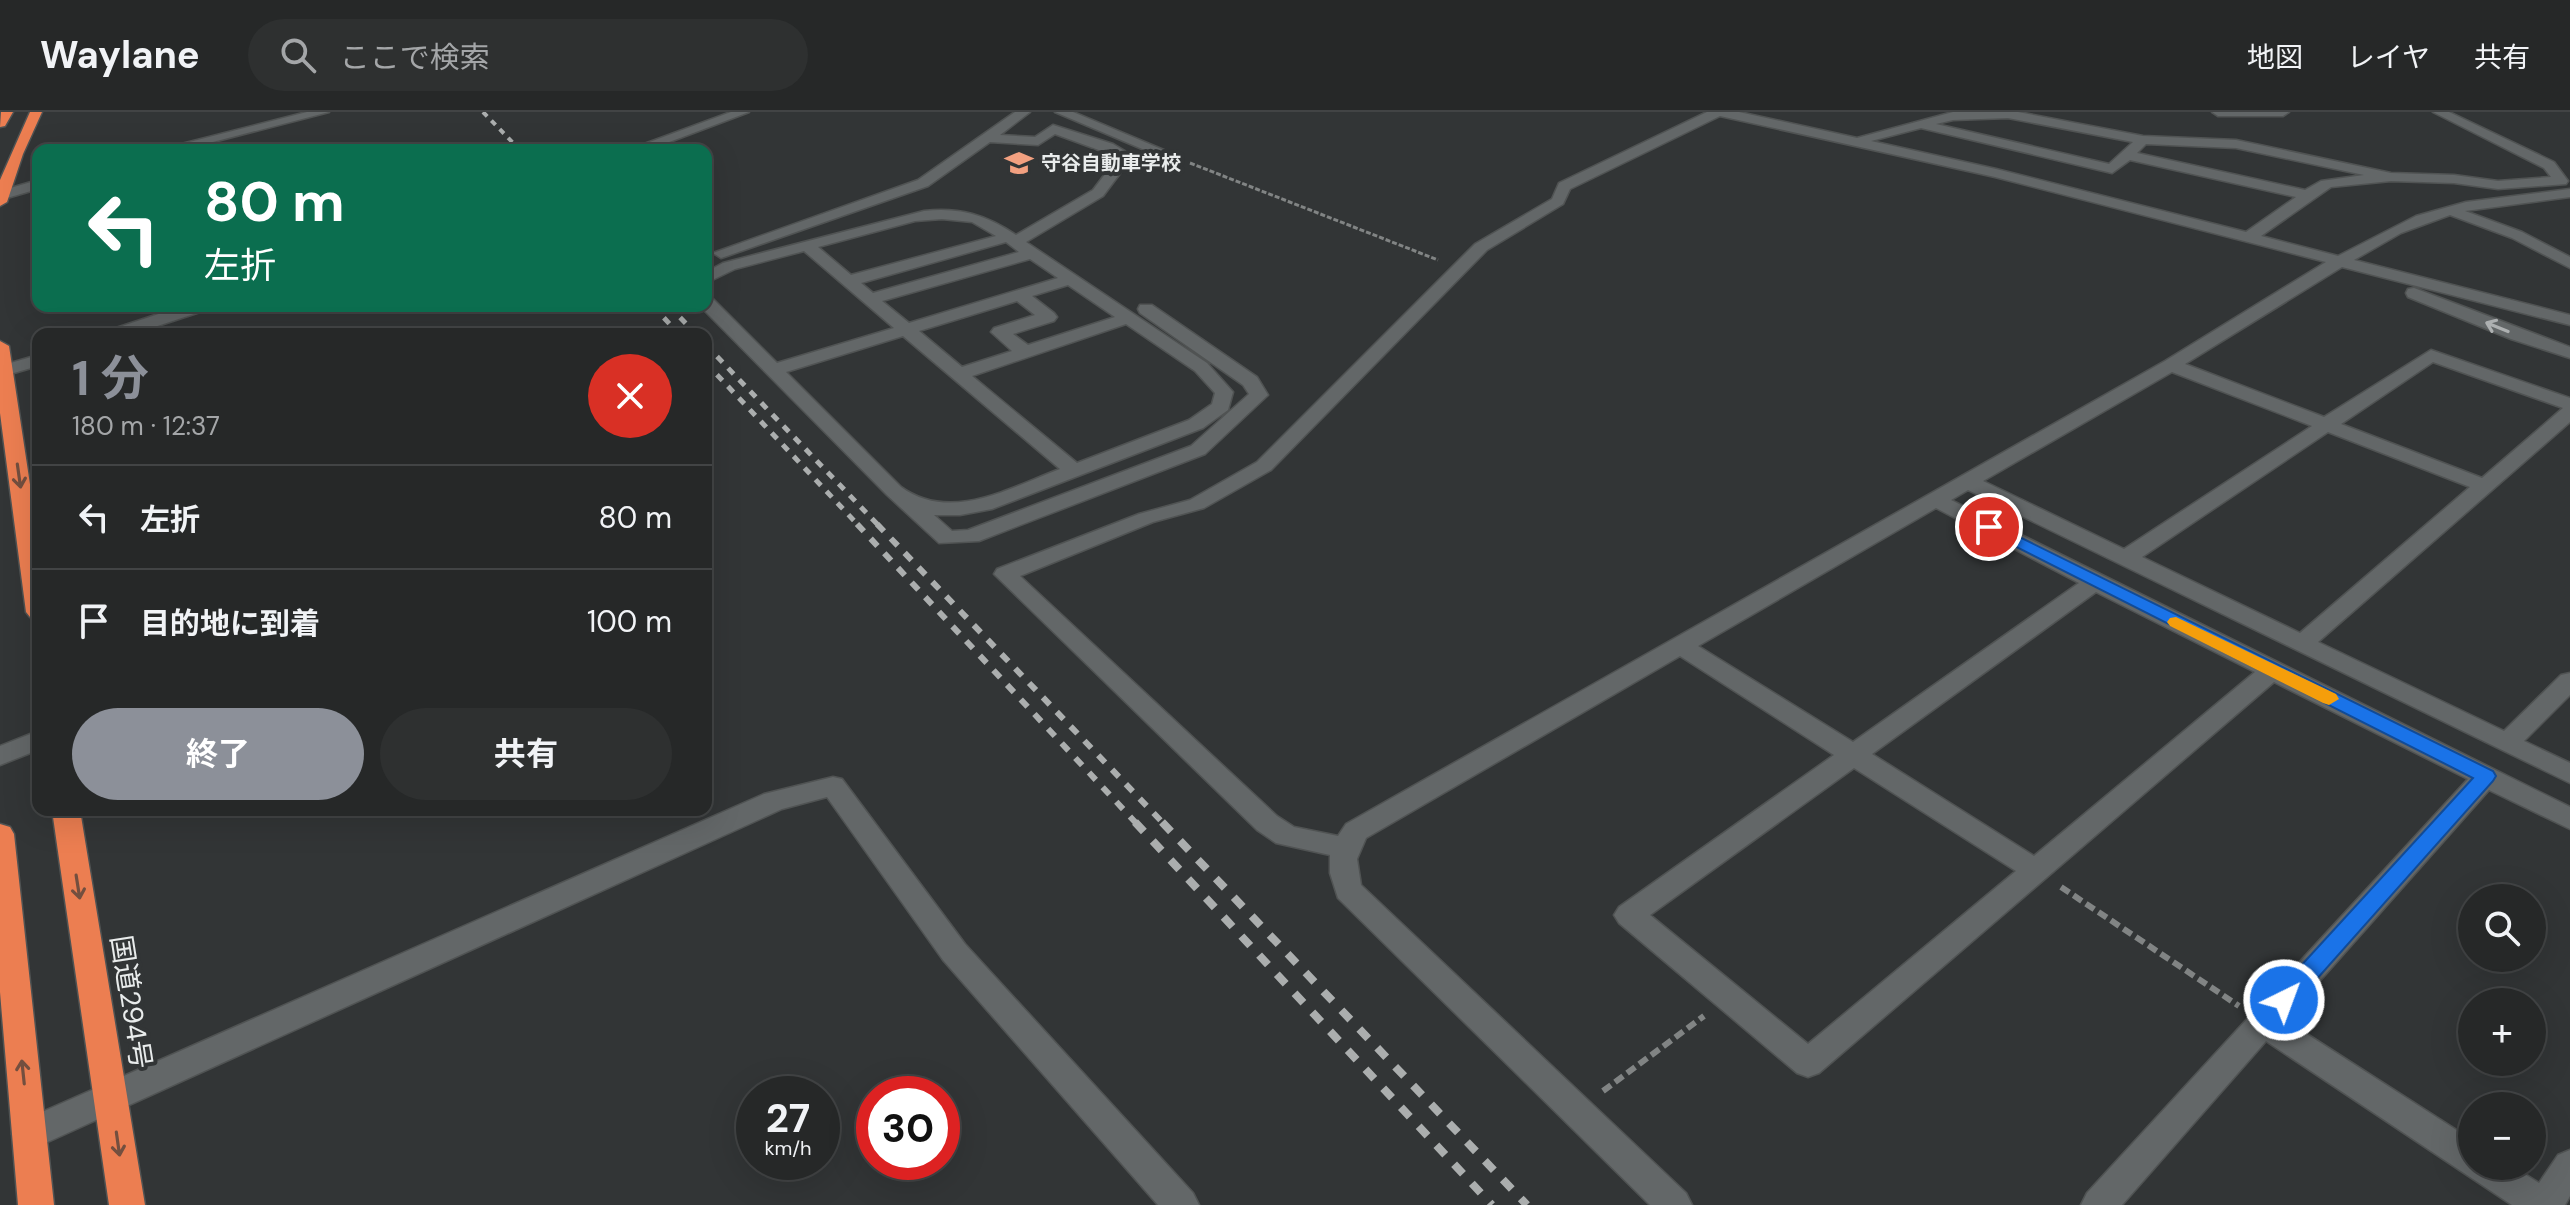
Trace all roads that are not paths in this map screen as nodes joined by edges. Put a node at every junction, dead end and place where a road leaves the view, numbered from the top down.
1 (7, 112) edge
2 (36, 112) edge
3 (323, 112) edge
4 (743, 112) edge
5 (1024, 112) edge
6 (1061, 112) edge
7 (1719, 112) edge
8 (2218, 112) edge
9 (2283, 112) edge
10 (2439, 112) edge
11 (0, 123) edge
12 (1920, 124) junction
13 (987, 138) junction
14 (2143, 140) junction
15 (1857, 141) junction
16 (190, 144) edge
17 (652, 144) edge
18 (2127, 155) junction
19 (1171, 156) road end
20 (2391, 177) junction
21 (32, 186) edge
22 (2570, 193) edge
23 (2308, 195) junction
24 (1, 198) edge
25 (2450, 210) junction
26 (2250, 237) junction
27 (1012, 239) junction
28 (806, 245) junction
29 (1032, 253) junction
30 (712, 257) edge
31 (2338, 262) junction
32 (2570, 263) edge
33 (712, 275) edge
34 (1070, 279) junction
35 (848, 281) junction
36 (1020, 295) junction
37 (869, 299) junction
38 (712, 308) edge
39 (182, 312) edge
40 (1137, 313) junction
41 (2570, 320) edge
42 (134, 328) edge
43 (907, 330) junction
44 (0, 346) edge
45 (1025, 352) junction
46 (2570, 353) edge
47 (32, 362) edge
48 (2171, 365) junction
49 (774, 370) junction
50 (2, 371) edge
51 (959, 374) junction
52 (2570, 404) edge
53 (2570, 412) edge
54 (2327, 425) junction
55 (1074, 471) junction
56 (1968, 482) junction
57 (2485, 486) junction
58 (1936, 500) junction
59 (906, 501) junction
60 (32, 548) edge
61 (2126, 558) junction
62 (2095, 582) junction
63 (2302, 644) junction
64 (1681, 646) junction
65 (2272, 671) junction
66 (2570, 681) edge
67 (32, 743) edge
68 (2507, 743) junction
69 (1853, 754) junction
70 (0, 756) edge
71 (2570, 774) edge
72 (2486, 776) junction
73 (67, 816) edge
74 (2570, 819) edge
75 (0, 834) edge
76 (1344, 848) junction
77 (2037, 871) junction
78 (2264, 1023) junction
79 (112, 1095) junction
80 (29, 1134) junction
81 (2458, 1150) edge
82 (2570, 1166) edge
83 (2505, 1180) edge
84 (36, 1205) edge
85 (127, 1205) edge
86 (1181, 1205) edge
87 (1674, 1205) edge
88 (2099, 1205) edge
89 (2544, 1205) edge

1 - 11 highway
2 - 24 highway
3 - 16 street
4 - 17 street
5 - 13 street
6 - 19 street
7 - 15 street
7 - 76 street
8 - 9 street
10 - 20 street
12 - 14 street
12 - 15 street
12 - 18 street
13 - 27 street
13 - 30 street
14 - 18 street
14 - 20 street
15 - 26 street
18 - 23 street
20 - 23 street
21 - 24 street
22 - 25 street
23 - 26 street
25 - 31 street
25 - 32 street
26 - 31 street
27 - 28 street
27 - 29 street
27 - 35 street
28 - 33 street
28 - 35 street
29 - 34 street
29 - 37 street
31 - 41 street
46 -> 31 street
31 - 48 street
34 - 36 street
34 - 40 street
35 - 37 street
36 - 43 street
36 - 45 street
37 - 43 street
38 - 49 street
39 - 42 street
40 - 45 street
40 - 55 street
40 - 59 street
43 - 49 street
43 - 51 street
44 - 50 highway
45 - 51 street
47 - 50 street
48 - 54 street
48 - 56 street
49 - 59 street
50 -> 60 highway
51 - 55 street
52 - 54 street
53 - 57 street
54 - 57 street
54 - 61 street
55 - 59 street
56 - 58 street
56 - 61 street
57 - 63 street
58 - 62 street
58 - 64 street
61 - 63 street
62 - 65 street
62 - 69 street
63 - 68 street
64 - 69 street
64 - 76 street
65 - 72 street
65 - 77 street
66 - 68 street
67 - 70 street
68 - 71 street
69 - 77 street
69 - 77 street
72 - 74 street
72 - 78 street
73 -> 79 highway, 国道294号
80 -> 75 highway
76 - 87 street
78 - 81 street
78 - 88 street
79 - 80 street
79 -> 85 highway, 国道294号
79 - 86 street
80 - 84 highway
82 - 89 street
83 - 89 street

